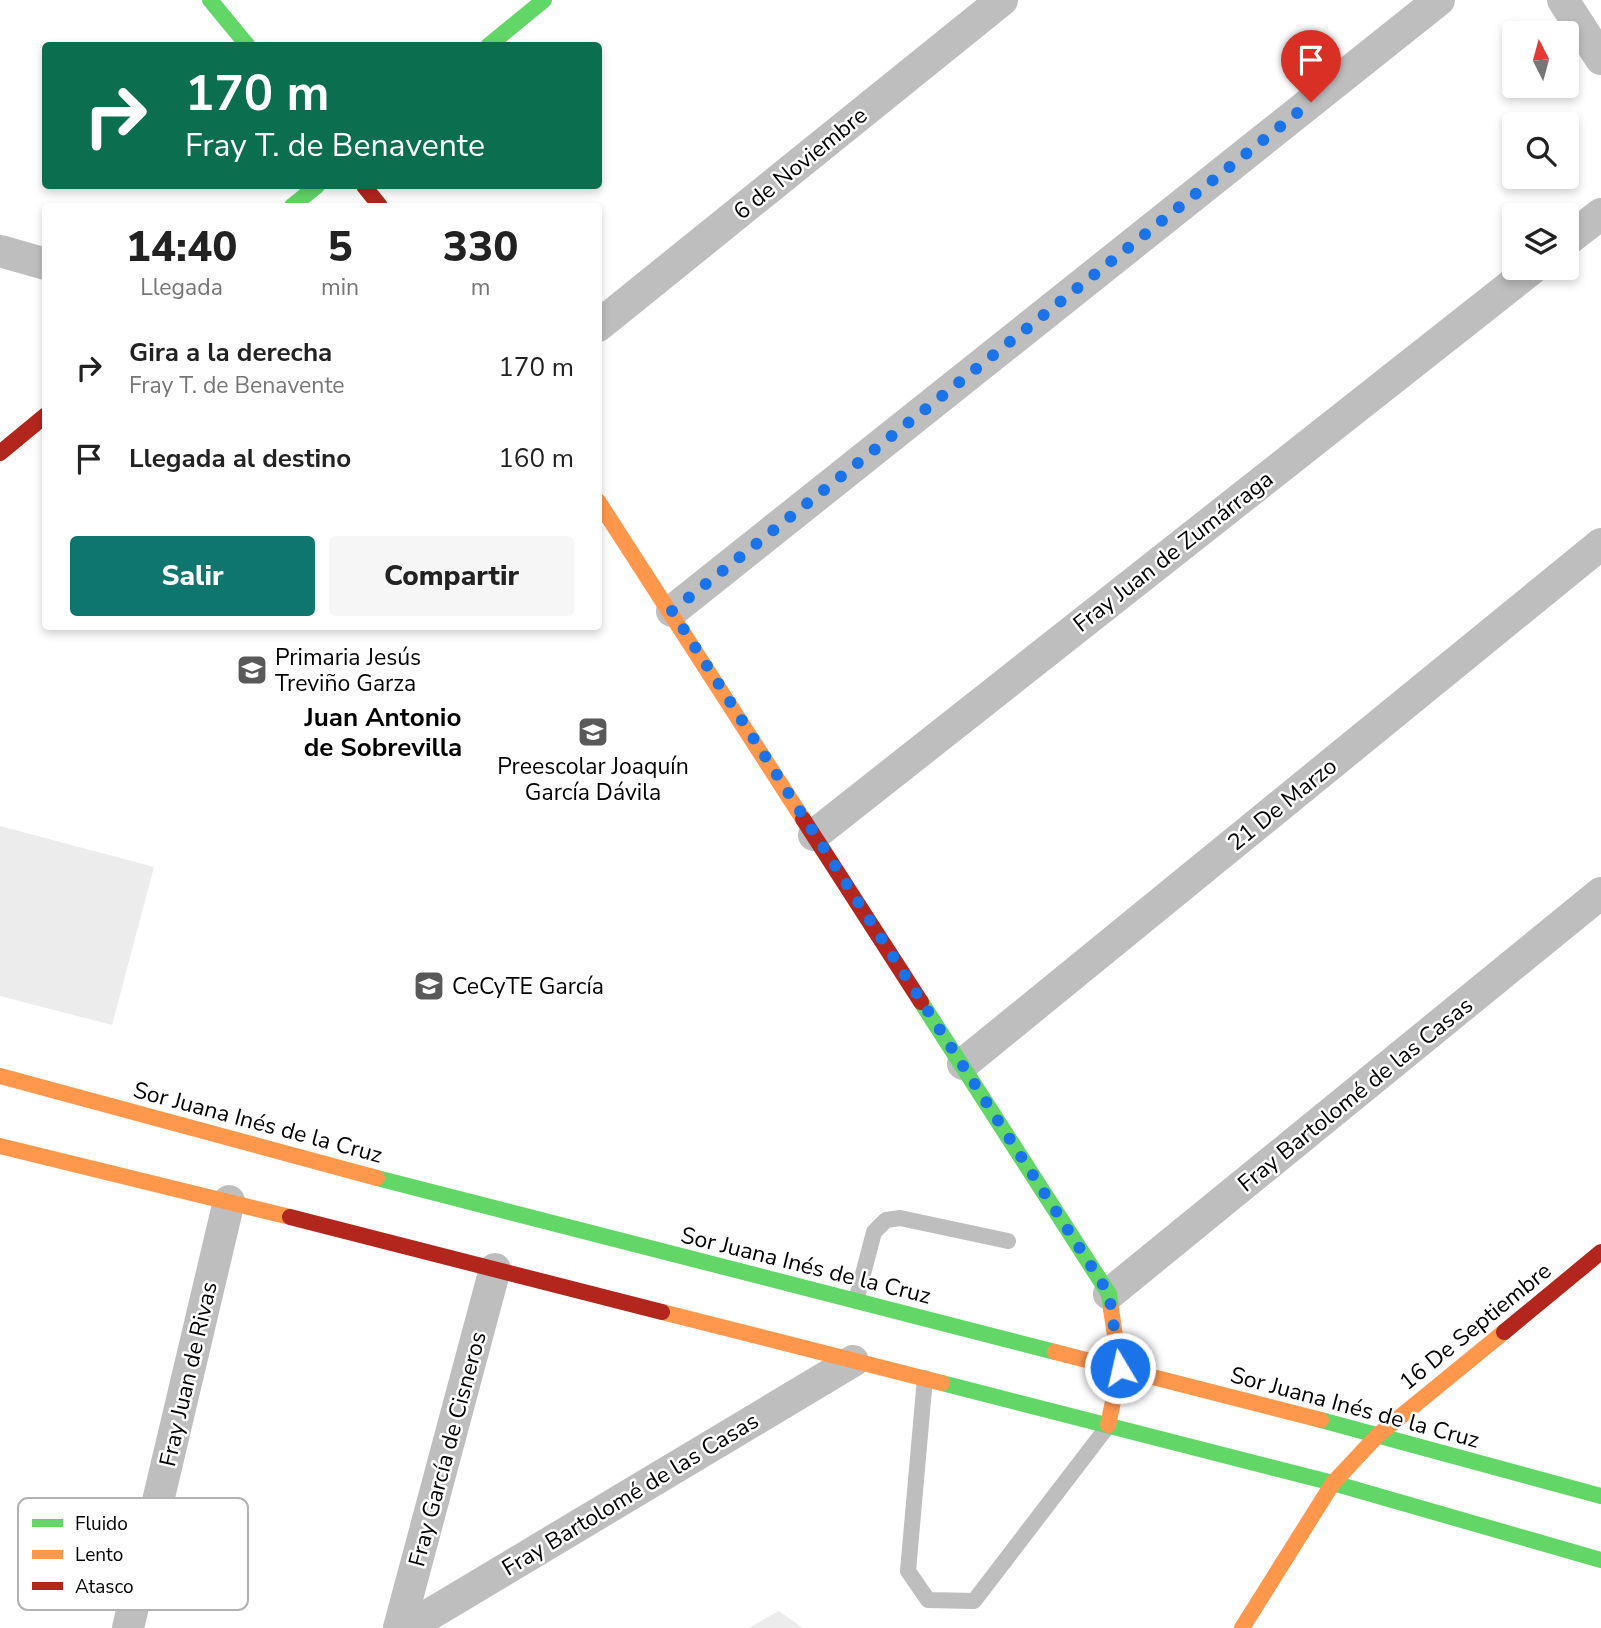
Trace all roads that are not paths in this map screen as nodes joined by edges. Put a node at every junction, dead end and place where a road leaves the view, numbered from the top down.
1 (210, 0) edge
2 (544, 0) edge
3 (1002, 0) edge
4 (1439, 0) edge
5 (1563, 0) edge
6 (245, 42) edge
7 (493, 42) edge
8 (1601, 59) edge
9 (313, 189) edge
10 (366, 189) edge
11 (296, 203) edge
12 (377, 203) edge
13 (1601, 214) edge
14 (1579, 231) edge
15 (0, 251) edge
16 (42, 263) edge
17 (1518, 280) edge
18 (602, 323) edge
19 (42, 418) edge
20 (0, 453) edge
21 (602, 507) edge
22 (1601, 544) edge
23 (672, 611) junction
24 (814, 835) junction
25 (1601, 893) edge
26 (963, 1064) junction
27 (0, 1076) edge
28 (0, 1146) edge
29 (229, 1201) junction
30 (1008, 1241) dead end
31 (1601, 1252) edge
32 (495, 1269) junction
33 (1109, 1294) junction
34 (856, 1301) junction
35 (853, 1360) junction
36 (1120, 1368) junction
37 (925, 1378) junction
38 (1108, 1425) junction
39 (1378, 1435) junction
40 (1333, 1483) junction
41 (1601, 1496) edge
42 (159, 1498) edge
43 (1601, 1560) edge
44 (132, 1610) edge
45 (128, 1628) edge
46 (399, 1628) edge
47 (407, 1628) edge
48 (1241, 1628) edge

1 - 6 main road
2 - 7 main road
3 - 18 street, 6 de Noviembre
4 - 23 street
5 - 8 street
9 - 11 main road
10 - 12 main road
13 - 14 street
15 - 16 street
17 - 24 street, Fray Juan de Zumárraga
19 - 20 main road
21 - 23 main road
22 - 26 street, 21 De Marzo
23 - 24 main road
24 - 26 main road
25 - 33 street, Fray Bartolomé de las Casas
26 - 33 main road
27 - 34 main road, Sor Juana Inés de la Cruz
28 - 29 main road
29 - 32 main road
29 - 42 street, Fray Juan de Rivas
30 - 34 lane
31 - 39 main road, 16 De Septiembre
32 - 35 main road
32 - 46 street, Fray García de Cisneros
33 - 36 main road
34 - 36 main road, Sor Juana Inés de la Cruz
35 - 37 main road
35 - 47 street, Fray Bartolomé de las Casas
36 - 38 main road
36 - 39 main road, Sor Juana Inés de la Cruz
37 - 38 main road
37 - 38 lane
38 - 40 main road
39 - 40 main road, 16 De Septiembre
39 - 41 main road, Sor Juana Inés de la Cruz
40 - 43 main road
40 - 48 main road, 16 De Septiembre
44 - 45 street, Fray Juan de Rivas

